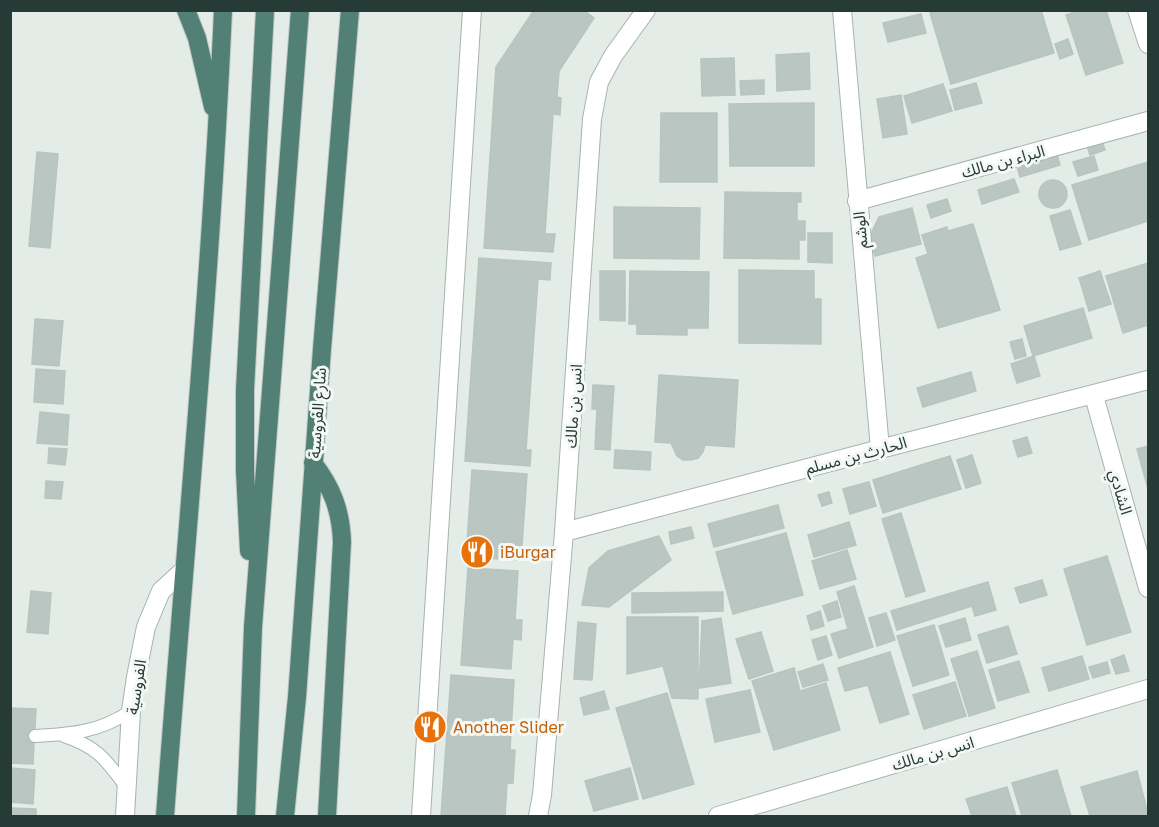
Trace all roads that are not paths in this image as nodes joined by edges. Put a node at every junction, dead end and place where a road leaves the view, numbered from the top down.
1 (186, 10) edge
2 (223, 10) edge
3 (265, 10) edge
4 (300, 10) edge
5 (350, 10) edge
6 (358, 10) edge
7 (646, 10) edge
8 (842, 10) edge
9 (1137, 10) edge
10 (473, 14) edge
11 (348, 36) junction
12 (1149, 44) edge
13 (1149, 122) edge
14 (218, 126) junction
15 (857, 201) junction
16 (1149, 380) edge
17 (1094, 396) junction
18 (880, 449) junction
19 (313, 463) junction
20 (564, 532) junction
21 (184, 570) junction
22 (1149, 588) edge
23 (253, 627) junction
24 (1149, 689) edge
25 (132, 711) junction
26 (60, 735) junction
27 (34, 736) dead end
28 (127, 788) junction
29 (125, 816) edge
30 (165, 816) edge
31 (246, 816) edge
32 (285, 816) edge
33 (327, 816) edge
34 (421, 816) edge
35 (538, 816) edge
36 (718, 816) edge

1 - 14 highway
2 - 14 highway
3 - 23 highway
4 - 23 highway
5 - 11 highway, شارع الفروسية
6 - 11 highway
7 - 20 street, انس بن مالك
8 - 15 street, الوشم
9 - 12 street
10 - 34 street
11 - 19 highway, شارع الفروسية
13 - 15 street, البراء بن مالك
14 - 21 highway
15 - 18 street, الوشم
16 - 17 street, الحارث بن مسلم
17 - 18 street, الحارث بن مسلم
17 - 22 street, الشادي
18 - 20 street, الحارث بن مسلم
19 - 32 highway, شارع الفروسية
19 - 33 highway
20 - 35 street, انس بن مالك
21 - 25 street, الفروسية
21 - 30 highway
23 - 31 highway
24 - 36 street, انس بن مالك
25 - 26 lane
25 - 28 street, الفروسية
26 - 27 lane
26 - 28 lane
28 - 29 street, الفروسية

